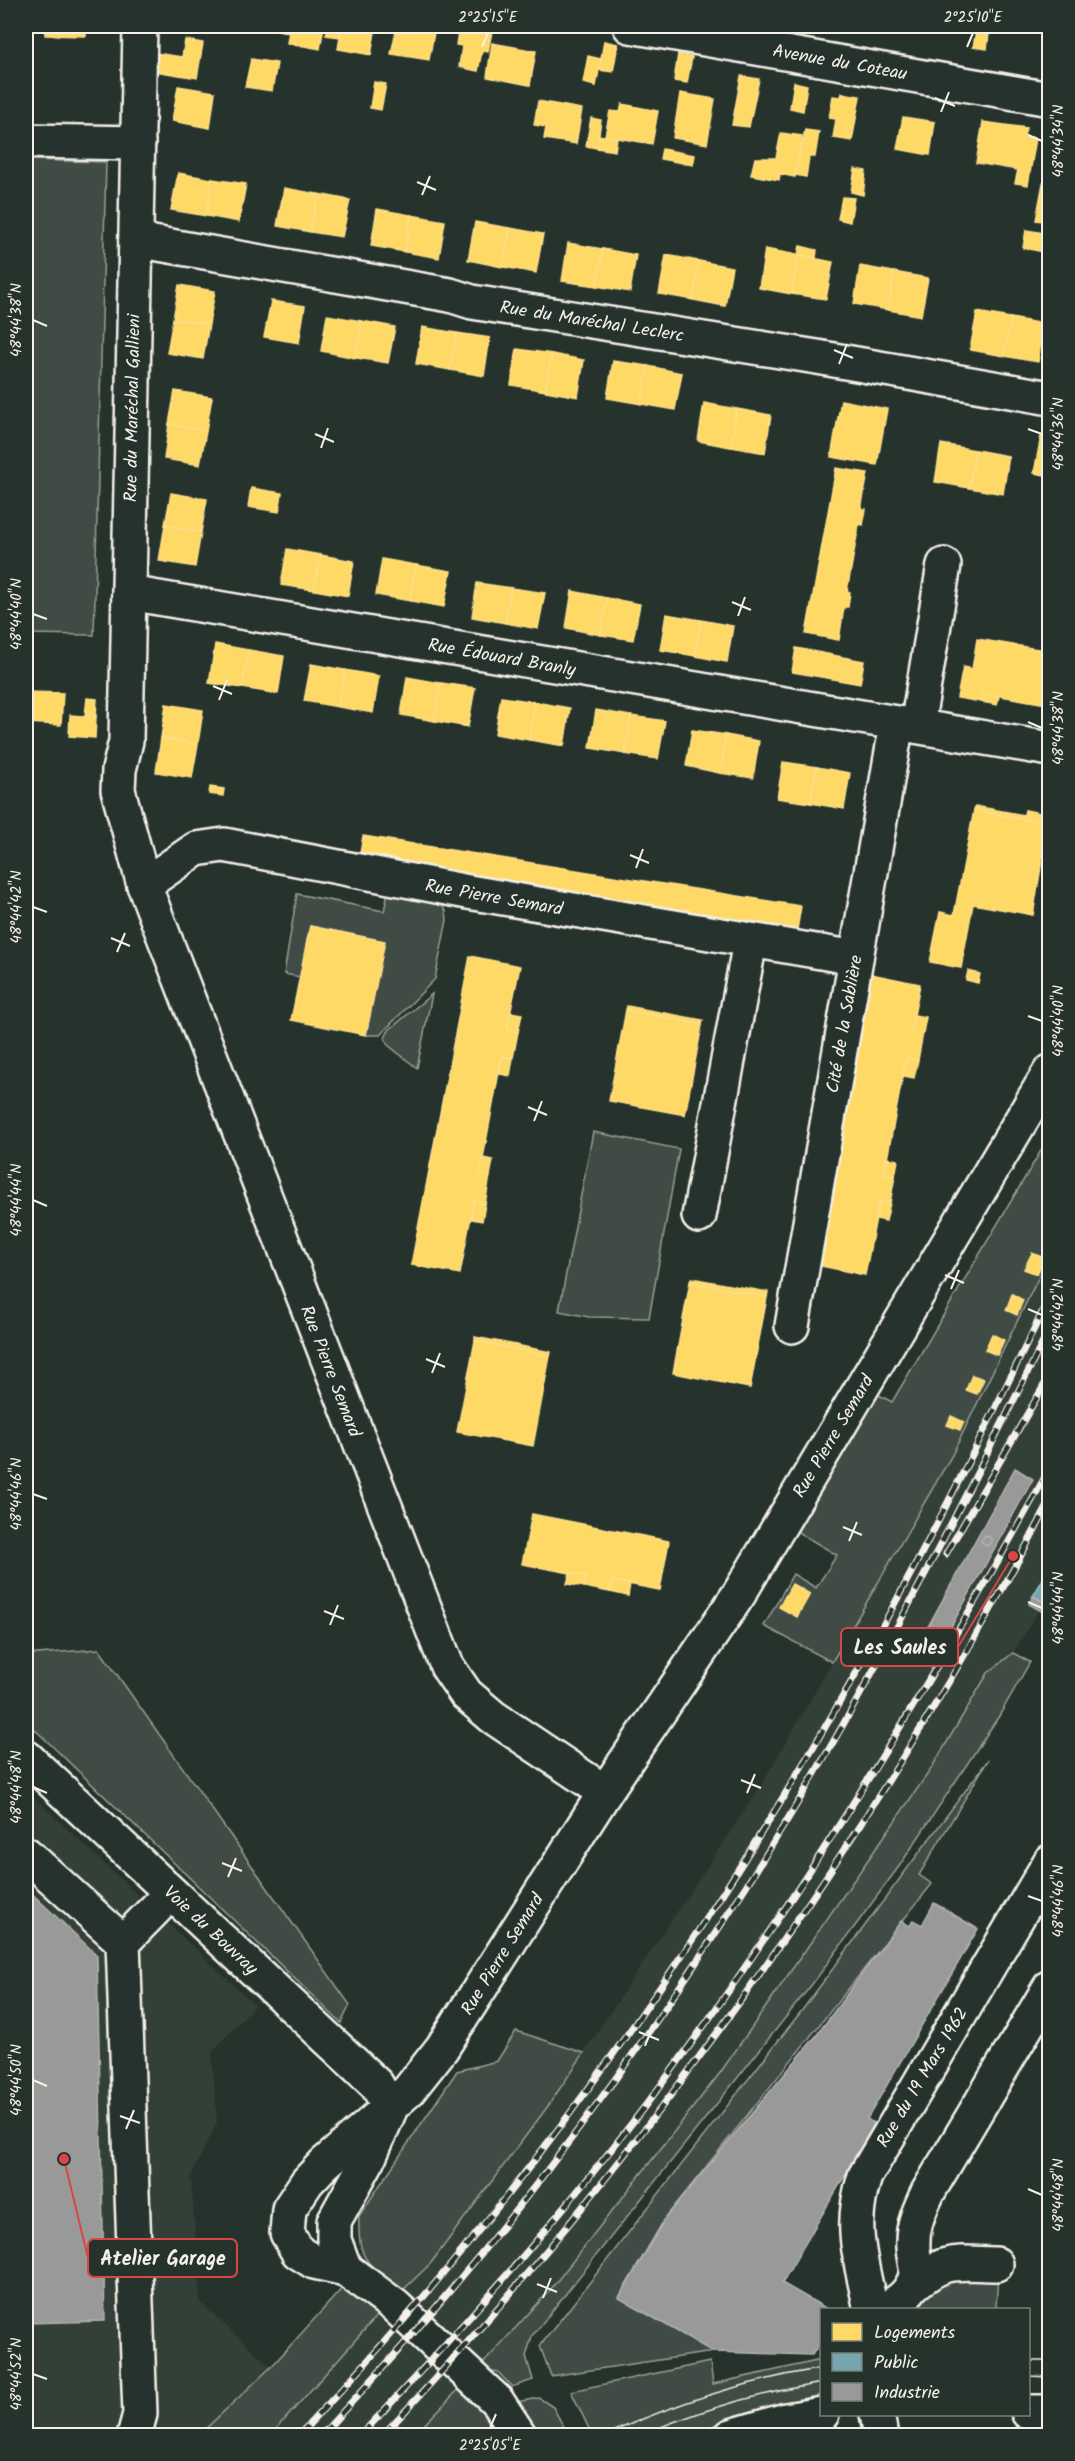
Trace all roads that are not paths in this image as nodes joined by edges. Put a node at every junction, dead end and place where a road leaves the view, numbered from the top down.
1 (140, 26) edge
2 (630, 26) edge
3 (1050, 99) edge
4 (26, 141) edge
5 (138, 144) junction
6 (136, 240) junction
7 (1050, 398) edge
8 (945, 565) dead end
9 (129, 593) junction
10 (897, 723) junction
11 (1050, 749) edge
12 (118, 790) joint
13 (144, 885) junction
14 (750, 942) junction
15 (856, 958) junction
16 (1050, 1072) edge
17 (699, 1216) dead end
18 (792, 1326) dead end
19 (26, 1756) edge
20 (605, 1792) junction
21 (26, 1854) edge
22 (1050, 1862) edge
23 (171, 1893) junction
24 (123, 1942) junction
25 (1050, 1987) edge
26 (390, 2109) junction
27 (996, 2264) dead end
28 (345, 2270) junction
29 (911, 2287) junction
30 (870, 2308) edge
31 (885, 2308) edge
32 (1030, 2412) edge
33 (1050, 2412) edge
34 (820, 2414) edge
35 (877, 2416) edge
36 (134, 2436) edge
37 (520, 2436) edge
38 (731, 2436) edge
39 (881, 2436) edge

1 - 5 street, Rue du Maréchal Gallieni
2 - 3 street, Avenue du Coteau
4 - 5 street
5 - 6 street, Rue du Maréchal Gallieni
6 - 7 street, Rue du Maréchal Leclerc
6 - 9 street, Rue du Maréchal Gallieni
8 - 10 street, Cité de la Sablière
9 - 10 street, Rue Édouard Branly
9 - 12 street, Rue du Maréchal Gallieni
10 - 11 street
10 - 15 street, Cité de la Sablière
12 - 13 street, Rue Pierre Semard
13 - 14 street, Rue Pierre Semard
13 - 20 street, Rue Pierre Semard
14 - 15 street, Rue Pierre Semard
14 - 17 street
15 - 18 street, Cité de la Sablière
16 - 20 street, Rue Pierre Semard
19 - 23 street, Voie du Bouvray
20 - 26 street, Rue Pierre Semard
21 - 24 street
22 - 30 street, Rue du 19 Mars 1962
23 - 24 street
23 - 26 street, Voie du Bouvray
24 - 36 street
25 - 29 street
26 - 28 street
26 - 28 street
27 - 29 street
28 - 37 street
29 - 31 street
32 - 33 street
34 - 38 street
35 - 39 street

